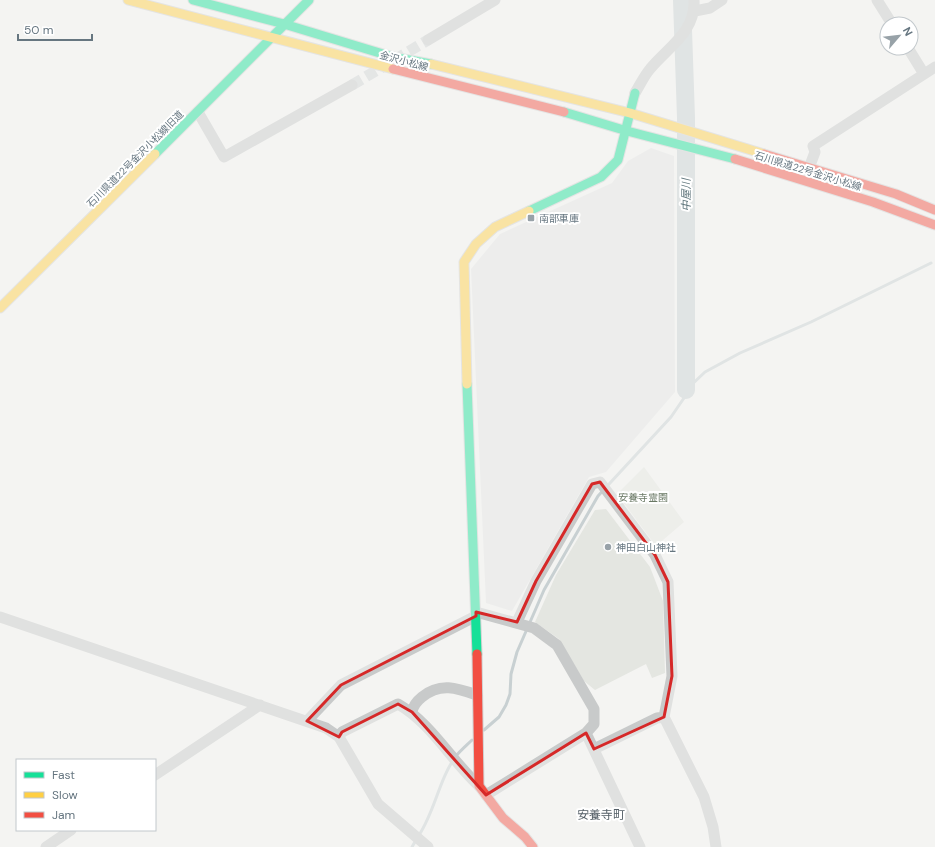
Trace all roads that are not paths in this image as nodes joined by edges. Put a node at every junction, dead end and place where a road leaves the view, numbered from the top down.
1 (128, 0) edge
2 (193, 0) edge
3 (309, 0) edge
4 (495, 0) edge
5 (722, 0) edge
6 (877, 0) edge
7 (695, 6) edge
8 (887, 16) edge
9 (284, 24) junction
10 (272, 36) junction
11 (428, 40) tunnel mouth
12 (913, 56) edge
13 (935, 67) edge
14 (924, 74) junction
15 (352, 85) tunnel mouth
16 (635, 93) joint
17 (198, 112) junction
18 (630, 113) junction
19 (677, 128) joint
20 (626, 131) junction
21 (674, 143) joint
22 (809, 168) junction
23 (935, 210) edge
24 (935, 225) edge
25 (0, 308) edge
26 (476, 614) junction
27 (0, 617) edge
28 (520, 623) junction
29 (477, 695) junction
30 (260, 705) junction
31 (412, 712) junction
32 (664, 717) junction
33 (307, 721) junction
34 (586, 733) junction
35 (339, 737) junction
36 (594, 748) junction
37 (156, 774) edge
38 (480, 786) junction
39 (486, 795) junction
40 (70, 831) edge
41 (421, 842) edge
42 (46, 847) edge
43 (533, 847) edge
44 (640, 847) edge
45 (716, 847) edge

1 - 10 main road, 金沢小松線
2 - 9 main road, 金沢小松線
3 - 9 main road, 石川県道22号金沢小松線旧道
4 - 11 street
5 - 7 street
6 - 8 street
7 - 16 street
9 - 10 main road, 石川県道22号金沢小松線旧道
9 - 18 main road, 金沢小松線
10 - 17 main road, 石川県道22号金沢小松線旧道
10 - 20 main road, 金沢小松線
12 - 14 street
13 - 14 street
14 - 22 street
15 - 17 street
16 - 18 main road
17 - 25 main road, 石川県道22号金沢小松線旧道
18 - 19 main road, 金沢小松線
18 - 20 main road
19 - 22 main road, 石川県道22号金沢小松線
20 - 21 main road, 金沢小松線
20 - 26 main road
21 - 24 main road, 石川県道22号金沢小松線
22 - 23 main road, 石川県道22号金沢小松線
26 - 28 street
26 - 29 main road
26 - 33 street
27 - 30 street
28 - 32 street
28 - 34 street
29 - 31 street
29 - 38 main road
30 - 33 street
30 - 37 street
31 - 35 street
31 - 38 street
32 - 36 street
32 - 45 street
33 - 35 street
34 - 36 street
34 - 39 street
35 - 41 street
36 - 44 street
38 - 39 main road
39 - 43 main road
40 - 42 street

